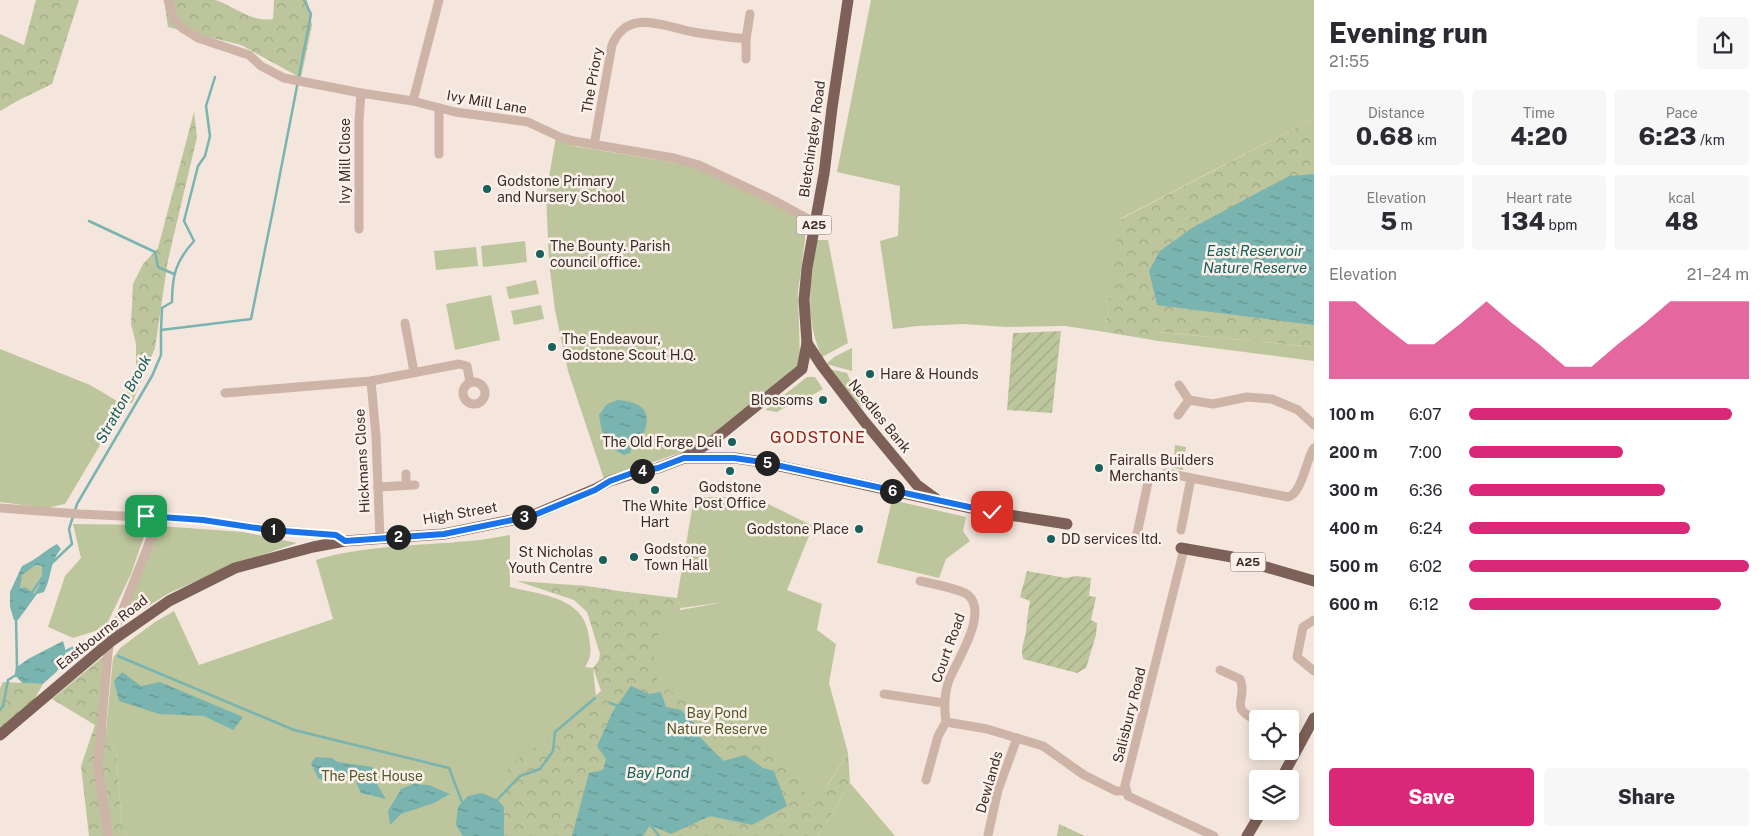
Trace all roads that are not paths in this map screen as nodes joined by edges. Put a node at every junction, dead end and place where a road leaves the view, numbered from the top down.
1 (168, 0) edge
2 (439, 0) edge
3 (848, 0) edge
4 (750, 14) dead end
5 (746, 39) junction
6 (746, 59) dead end
7 (361, 93) junction
8 (413, 101) junction
9 (439, 108) junction
10 (594, 145) junction
11 (439, 154) dead end
12 (815, 221) junction
13 (359, 229) dead end
14 (405, 323) dead end
15 (807, 343) junction
16 (802, 368) junction
17 (414, 372) junction
18 (828, 376) junction
19 (372, 381) junction
20 (470, 382) dead end
21 (1179, 385) dead end
22 (225, 394) dead end
23 (1189, 400) junction
24 (1178, 415) dead end
25 (1314, 425) edge
26 (714, 440) junction
27 (1314, 448) edge
28 (684, 458) junction
29 (722, 459) junction
30 (1310, 470) edge
31 (1166, 473) dead end
32 (406, 474) dead end
33 (1191, 478) junction
34 (913, 480) junction
35 (1148, 482) dead end
36 (378, 487) junction
37 (900, 493) junction
38 (938, 501) junction
39 (0, 508) edge
40 (159, 518) junction
41 (1067, 524) dead end
42 (1181, 530) dead end
43 (380, 539) junction
44 (1136, 539) dead end
45 (345, 541) junction
46 (1183, 549) joint
47 (920, 580) dead end
48 (1314, 581) edge
49 (1314, 620) edge
50 (110, 642) junction
51 (1220, 670) dead end
52 (1314, 671) edge
53 (884, 694) dead end
54 (944, 703) junction
55 (1249, 717) edge
56 (1314, 718) edge
57 (946, 722) junction
58 (0, 735) edge
59 (1017, 738) junction
60 (1299, 740) edge
61 (1302, 742) junction
62 (1286, 770) edge
63 (926, 780) dead end
64 (1126, 791) junction
65 (1257, 820) edge
66 (988, 835) edge
67 (108, 836) edge
68 (1214, 836) edge
69 (1247, 836) edge

1 - 7 street, Ivy Mill Lane
2 - 8 street
3 - 12 main road, Bletchingley Road / A25
4 - 5 street
5 - 6 street
5 - 10 street, The Priory
7 - 8 street, Ivy Mill Lane
7 - 13 street, Ivy Mill Close
8 - 9 street, Ivy Mill Lane
9 - 10 street, Ivy Mill Lane
9 - 11 street
10 - 12 street, Ivy Mill Lane
12 - 15 main road, Bletchingley Road / A25
14 - 17 street
15 - 16 main road, A25
15 - 18 main road, Needles Bank
16 - 18 main road
16 - 26 main road
17 - 19 street
17 - 20 street
18 - 34 main road, Needles Bank
19 - 22 street
19 - 36 street, Hickmans Close
21 - 23 street
23 - 24 street
23 - 25 street
26 - 28 main road
26 - 29 main road
27 - 30 street
28 - 29 main road
28 - 43 main road, High Street
29 - 37 main road
30 - 33 street
31 - 33 street
32 - 36 street
33 - 42 street
34 - 37 main road
34 - 38 main road, Needles Bank
35 - 44 street
36 - 43 street, Hickmans Close
37 - 38 main road
38 - 41 main road
39 - 40 street
40 - 45 street
40 - 50 street
43 - 45 main road, Eastbourne Road
45 - 50 main road, Eastbourne Road
46 - 48 main road, A25
46 - 64 street, Salisbury Road
47 - 54 street, Court Road
49 - 52 street
50 - 58 main road, Eastbourne Road
50 - 67 street
51 - 55 street
53 - 54 street
54 - 57 street
56 - 61 main road
57 - 59 street, Dewlands
57 - 63 street
59 - 64 street, Dewlands
59 - 66 street, Dewlands
60 - 61 street
61 - 62 main road
64 - 68 street
65 - 69 main road

